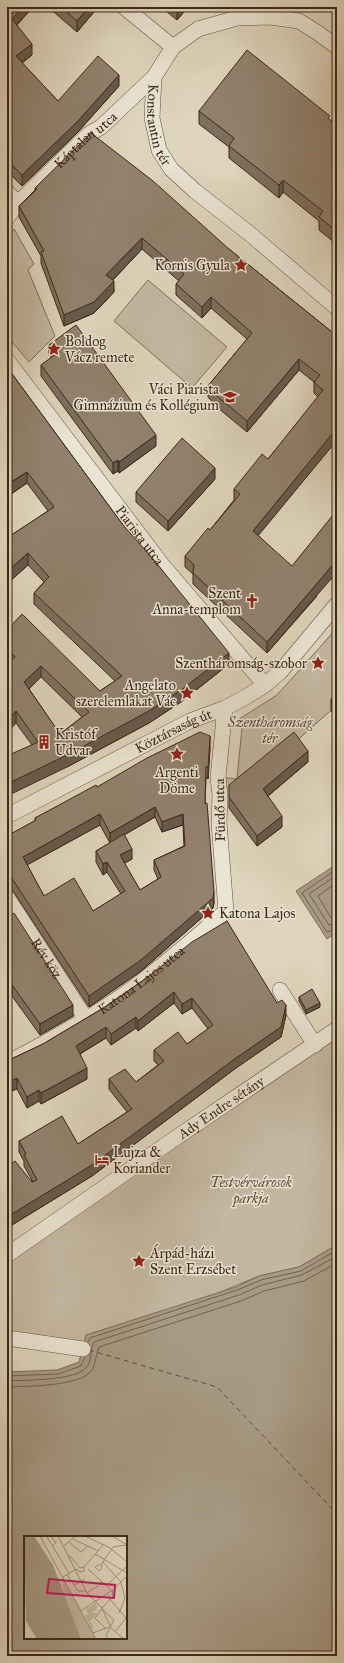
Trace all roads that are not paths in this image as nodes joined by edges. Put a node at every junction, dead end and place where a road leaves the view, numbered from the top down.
1 (124, 7) edge
2 (173, 47) junction
3 (337, 47) edge
4 (154, 77) junction
5 (7, 192) edge
6 (18, 203) junction
7 (7, 218) edge
8 (337, 308) edge
9 (7, 360) edge
10 (337, 604) edge
11 (265, 685) junction
12 (225, 708) junction
13 (7, 816) edge
14 (7, 897) edge
15 (226, 911) joint
16 (280, 990) dead end
17 (86, 1019) junction
18 (337, 1029) edge
19 (315, 1044) junction
20 (7, 1063) edge
21 (7, 1255) edge
22 (7, 1338) edge
23 (83, 1349) dead end

1 - 2 street
2 - 3 street, Konstantin tér
2 - 4 street, Konstantin tér
4 - 6 street, Káptalan utca
4 - 8 street, Konstantin tér
5 - 6 street
6 - 7 street, Káptalan utca
9 - 11 street, Piarista utca
10 - 11 street, Köztársaság út
11 - 12 street, Köztársaság út
12 - 13 street, Köztársaság út
12 - 15 street, Fürdő utca
14 - 17 street, Rév köz
15 - 17 street, Katona Lajos utca
16 - 19 street
17 - 20 street, Katona Lajos utca
18 - 19 street, Ady Endre sétány
19 - 21 street, Ady Endre sétány
22 - 23 street

